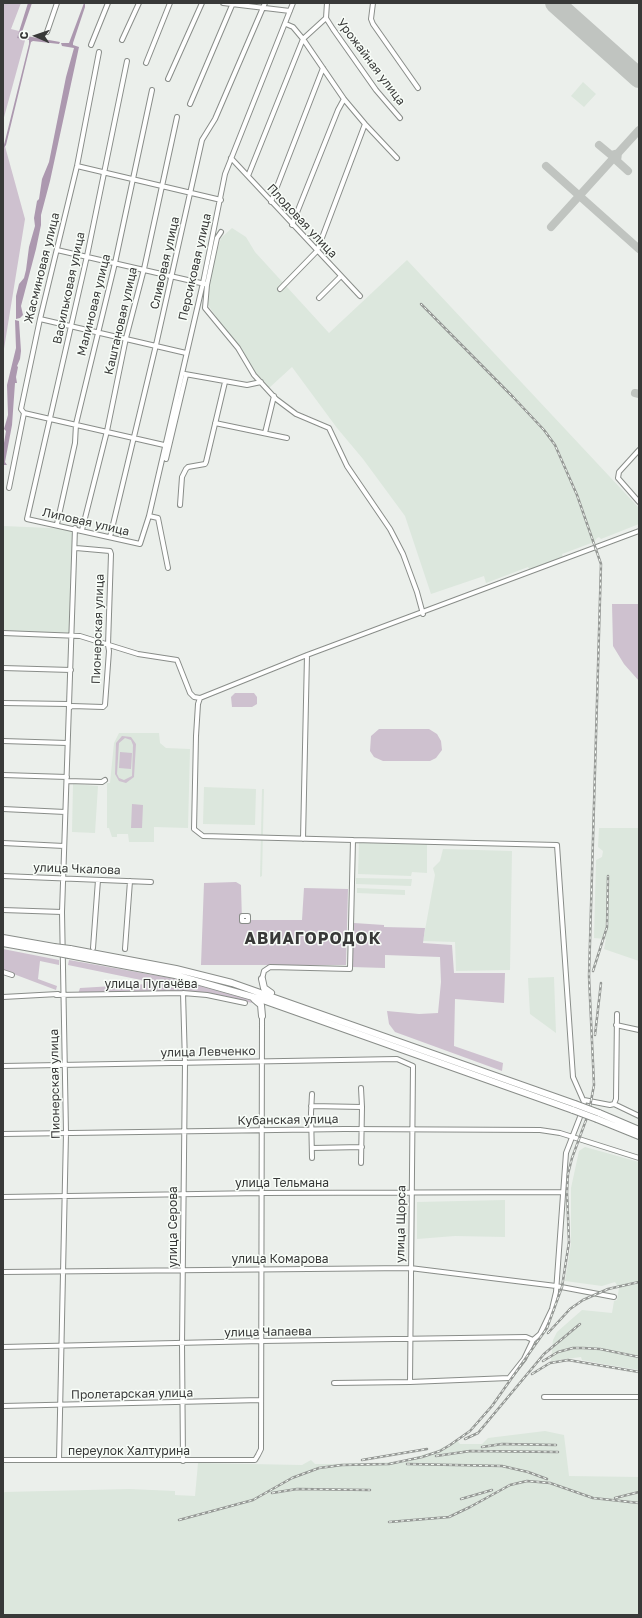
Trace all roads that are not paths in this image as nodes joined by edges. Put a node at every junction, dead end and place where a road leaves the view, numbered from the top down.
1 (57, 3) edge
2 (108, 3) edge
3 (139, 3) edge
4 (170, 3) edge
5 (202, 3) edge
6 (223, 3) edge
7 (265, 3) edge
8 (293, 3) edge
9 (328, 3) edge
10 (373, 3) edge
11 (233, 4) edge
12 (264, 8) junction
13 (290, 11) junction
14 (326, 18) junction
15 (286, 24) junction
16 (48, 32) dead end
17 (303, 39) junction
18 (122, 40) dead end
19 (91, 44) dead end
20 (99, 52) dead end
21 (127, 61) dead end
22 (146, 64) dead end
23 (323, 68) junction
24 (168, 79) dead end
25 (418, 88) dead end
26 (152, 90) dead end
27 (344, 99) junction
28 (190, 104) dead end
29 (177, 117) dead end
30 (400, 118) dead end
31 (365, 124) junction
32 (231, 158) junction
33 (397, 158) dead end
34 (77, 166) junction
35 (104, 172) junction
36 (248, 176) junction
37 (134, 179) junction
38 (162, 186) junction
39 (191, 192) junction
40 (221, 200) junction
41 (271, 202) junction
42 (292, 225) junction
43 (221, 232) dead end
44 (57, 250) junction
45 (317, 251) junction
46 (87, 256) junction
47 (115, 263) junction
48 (144, 269) junction
49 (172, 276) junction
50 (341, 276) junction
51 (205, 284) junction
52 (280, 289) dead end
53 (360, 296) dead end
54 (318, 298) dead end
55 (40, 319) junction
56 (71, 326) junction
57 (98, 332) junction
58 (126, 338) junction
59 (156, 345) junction
60 (186, 353) junction
61 (180, 374) junction
62 (186, 375) junction
63 (225, 382) junction
64 (261, 382) junction
65 (274, 396) junction
66 (24, 413) junction
67 (50, 418) junction
68 (215, 423) junction
69 (76, 424) junction
70 (107, 431) junction
71 (265, 433) junction
72 (133, 437) junction
73 (287, 438) dead end
74 (164, 445) junction
75 (639, 450) edge
76 (166, 459) dead end
77 (9, 488) dead end
78 (639, 502) edge
79 (180, 505) dead end
80 (149, 516) junction
81 (27, 519) joint
82 (57, 524) junction
83 (75, 528) junction
84 (82, 530) junction
85 (639, 531) edge
86 (110, 537) junction
87 (140, 544) joint
88 (76, 548) junction
89 (168, 568) dead end
90 (423, 614) junction
91 (3, 633) edge
92 (73, 635) junction
93 (108, 645) junction
94 (307, 655) junction
95 (3, 668) edge
96 (71, 670) junction
97 (200, 698) junction
98 (3, 703) edge
99 (69, 706) junction
100 (3, 741) edge
101 (67, 743) junction
102 (3, 775) edge
103 (67, 779) junction
104 (105, 780) dead end
105 (3, 809) edge
106 (65, 812) junction
107 (304, 839) junction
108 (353, 840) junction
109 (3, 843) edge
110 (64, 846) junction
111 (3, 876) edge
112 (63, 878) junction
113 (98, 880) junction
114 (130, 881) junction
115 (151, 882) dead end
116 (3, 910) edge
117 (62, 912) junction
118 (3, 938) edge
119 (3, 943) edge
120 (94, 948) dead end
121 (125, 949) dead end
122 (53, 950) junction
123 (3, 972) edge
124 (176, 972) junction
125 (12, 975) dead end
126 (262, 979) junction
127 (232, 983) junction
128 (62, 988) junction
129 (237, 992) junction
130 (183, 993) junction
131 (56, 995) junction
132 (63, 995) junction
133 (3, 997) edge
134 (288, 1002) junction
135 (245, 1003) dead end
136 (291, 1010) junction
137 (616, 1014) dead end
138 (262, 1016) junction
139 (328, 1019) junction
140 (616, 1025) junction
141 (639, 1030) edge
142 (262, 1061) junction
143 (185, 1063) junction
144 (65, 1065) junction
145 (3, 1066) edge
146 (413, 1066) joint
147 (361, 1088) dead end
148 (312, 1094) dead end
149 (584, 1100) junction
150 (614, 1104) junction
151 (311, 1106) junction
152 (362, 1107) junction
153 (598, 1116) junction
154 (639, 1116) edge
155 (311, 1129) junction
156 (362, 1129) junction
157 (412, 1129) junction
158 (262, 1130) junction
159 (639, 1130) edge
160 (183, 1131) junction
161 (66, 1133) junction
162 (3, 1134) edge
163 (572, 1136) junction
164 (639, 1136) edge
165 (362, 1147) junction
166 (312, 1148) junction
167 (312, 1158) dead end
168 (639, 1158) edge
169 (361, 1163) dead end
170 (562, 1192) junction
171 (262, 1193) junction
172 (411, 1193) junction
173 (183, 1194) junction
174 (65, 1196) junction
175 (3, 1197) edge
176 (410, 1268) junction
177 (183, 1270) junction
178 (262, 1270) junction
179 (64, 1271) junction
180 (3, 1272) edge
181 (556, 1286) junction
182 (614, 1297) dead end
183 (410, 1340) junction
184 (532, 1340) junction
185 (262, 1341) junction
186 (182, 1344) junction
187 (62, 1346) junction
188 (3, 1347) edge
189 (410, 1382) junction
190 (334, 1383) dead end
191 (544, 1397) dead end
192 (639, 1397) edge
193 (261, 1400) junction
194 (182, 1403) junction
195 (61, 1405) junction
196 (3, 1406) edge
197 (3, 1460) edge
198 (59, 1460) junction
199 (183, 1461) junction

1 - 16 street
2 - 19 street
3 - 18 street
4 - 22 street
5 - 24 street
6 - 11 street
7 - 12 street, Сливовая улица
8 - 13 street, Персиковая улица
9 - 14 street, Урожайная улица
10 - 25 street, Урожайная улица
11 - 12 street
11 - 28 street
12 - 13 street
12 - 39 street, Сливовая улица
13 - 15 street, Персиковая улица
14 - 17 street, Урожайная улица
14 - 30 street, Урожайная улица
15 - 17 street
15 - 32 street, Персиковая улица
17 - 23 street
17 - 36 street
20 - 34 street, Жасминовая улица
21 - 35 street, Васильковая улица
23 - 27 street
23 - 41 street
26 - 37 street, Малиновая улица
27 - 31 street
27 - 42 street
29 - 38 street, Каштановая улица
31 - 33 street
31 - 45 street
32 - 36 street, Плодовая улица
32 - 40 street, Персиковая улица
34 - 35 street
34 - 44 street, Жасминовая улица
35 - 37 street
35 - 46 street, Васильковая улица
36 - 41 street, Плодовая улица
37 - 38 street
37 - 47 street, Малиновая улица
38 - 39 street
38 - 48 street, Каштановая улица
39 - 40 street
39 - 49 street, Сливовая улица
40 - 51 street, Персиковая улица
41 - 42 street, Плодовая улица
42 - 45 street, Плодовая улица
43 - 51 street
44 - 46 street
44 - 55 street, Жасминовая улица
45 - 50 street, Плодовая улица
45 - 52 street
46 - 47 street
46 - 56 street, Васильковая улица
47 - 48 street
47 - 57 street, Малиновая улица
48 - 49 street
48 - 58 street, Каштановая улица
49 - 51 street
49 - 59 street, Сливовая улица
50 - 53 street, Плодовая улица
50 - 54 street
51 - 60 street, Персиковая улица
51 - 64 street
55 - 56 street
55 - 66 street, Жасминовая улица
56 - 57 street
56 - 67 street, Васильковая улица
57 - 58 street
57 - 69 street, Малиновая улица
58 - 59 street
58 - 70 street, Каштановая улица
59 - 60 street
59 - 72 street, Сливовая улица
60 - 61 street, Персиковая улица
61 - 62 street
61 - 74 street, Персиковая улица
62 - 63 street
62 - 76 street
63 - 64 street
63 - 68 street
64 - 65 street
65 - 71 street
65 - 90 street
66 - 67 street
66 - 77 street, Жасминовая улица
67 - 69 street
67 - 81 street, Васильковая улица
68 - 71 street
68 - 79 street
69 - 70 street
69 - 82 street, Малиновая улица
70 - 72 street
70 - 84 street, Каштановая улица
71 - 73 street
72 - 74 street
72 - 86 street, Сливовая улица
74 - 80 street, Персиковая улица
75 - 78 street
80 - 87 street, Персиковая улица
80 - 89 street
81 - 82 street, Липовая улица
82 - 83 street, Липовая улица
83 - 84 street, Липовая улица
83 - 88 street, Пионерская улица
84 - 86 street, Липовая улица
85 - 90 street
86 - 87 street, Липовая улица
88 - 92 street, Пионерская улица
88 - 93 street, Пионерская улица
90 - 94 street
91 - 92 street
92 - 93 street
92 - 96 street, Пионерская улица
93 - 97 street
93 - 99 street, Пионерская улица
94 - 97 street
94 - 107 street
95 - 96 street
96 - 99 street, Пионерская улица
97 - 107 street
98 - 99 street
99 - 101 street, Пионерская улица
100 - 101 street
101 - 103 street, Пионерская улица
102 - 103 street
103 - 104 street
103 - 106 street, Пионерская улица
105 - 106 street
106 - 110 street, Пионерская улица
107 - 108 street
108 - 126 street
108 - 149 street
109 - 110 street
110 - 112 street, Пионерская улица
111 - 112 street, улица Чкалова
112 - 113 street, улица Чкалова
112 - 117 street, Пионерская улица
113 - 114 street, улица Чкалова
113 - 120 street
114 - 115 street, улица Чкалова
114 - 121 street
116 - 117 street
117 - 128 street, Пионерская улица
118 - 122 highway
119 - 122 highway
122 - 124 highway, bridge
123 - 125 street
124 - 127 highway
124 - 129 highway
126 - 127 highway
126 - 134 highway
127 - 134 highway
128 - 131 street
128 - 132 street, Пионерская улица
129 - 136 highway
129 - 138 highway
130 - 132 street, улица Пугачёва
130 - 135 street, улица Пугачёва
130 - 143 street, улица Серова
131 - 132 street, улица Пугачёва
131 - 133 street, улица Пугачёва
132 - 144 street, Пионерская улица
134 - 139 highway
136 - 138 highway
136 - 139 highway
137 - 140 street
138 - 142 street
139 - 153 highway, bridge
140 - 141 street
140 - 150 street
142 - 143 street, улица Левченко
142 - 146 street, улица Левченко
142 - 158 street
143 - 144 street, улица Левченко
143 - 160 street, улица Серова
144 - 145 street, улица Левченко
144 - 161 street, Пионерская улица
146 - 157 street, улица Щорса
147 - 152 street
148 - 151 street
149 - 150 street
149 - 163 street
150 - 154 street
151 - 152 street
151 - 155 street
152 - 156 street
153 - 159 highway
153 - 164 highway
155 - 156 street, Кубанская улица
155 - 158 street, Кубанская улица
155 - 166 street
156 - 157 street, Кубанская улица
156 - 165 street
157 - 163 street, Кубанская улица
157 - 172 street, улица Щорса
158 - 160 street, Кубанская улица
158 - 171 street
160 - 161 street, Кубанская улица
160 - 173 street, улица Серова
161 - 162 street, Кубанская улица
161 - 174 street, Пионерская улица
163 - 168 street, Кубанская улица
163 - 170 street
165 - 166 street
165 - 169 street
166 - 167 street
170 - 172 street, улица Тельмана
170 - 181 street
171 - 172 street, улица Тельмана
171 - 173 street, улица Тельмана
171 - 178 street
172 - 176 street, улица Щорса
173 - 174 street, улица Тельмана
173 - 177 street, улица Серова
174 - 175 street, улица Тельмана
174 - 179 street, Пионерская улица
176 - 178 street, улица Комарова
176 - 181 street, улица Комарова
176 - 183 street, улица Щорса
177 - 178 street, улица Комарова
177 - 179 street, улица Комарова
177 - 186 street, улица Серова
178 - 185 street
179 - 180 street, улица Комарова
179 - 187 street, Пионерская улица
181 - 182 street, улица Комарова
181 - 184 street
183 - 184 street, улица Чапаева
183 - 185 street, улица Чапаева
183 - 189 street, улица Щорса
184 - 189 street
185 - 186 street, улица Чапаева
185 - 193 street
186 - 187 street, улица Чапаева
186 - 194 street, улица Серова
187 - 188 street, улица Чапаева
187 - 195 street, Пионерская улица
189 - 190 street
191 - 192 street
193 - 194 street, Пролетарская улица
193 - 199 street, переулок Халтурина
194 - 195 street, Пролетарская улица
194 - 199 street, улица Серова
195 - 196 street, Пролетарская улица
195 - 198 street, Пионерская улица
197 - 198 street, переулок Халтурина
198 - 199 street, переулок Халтурина

